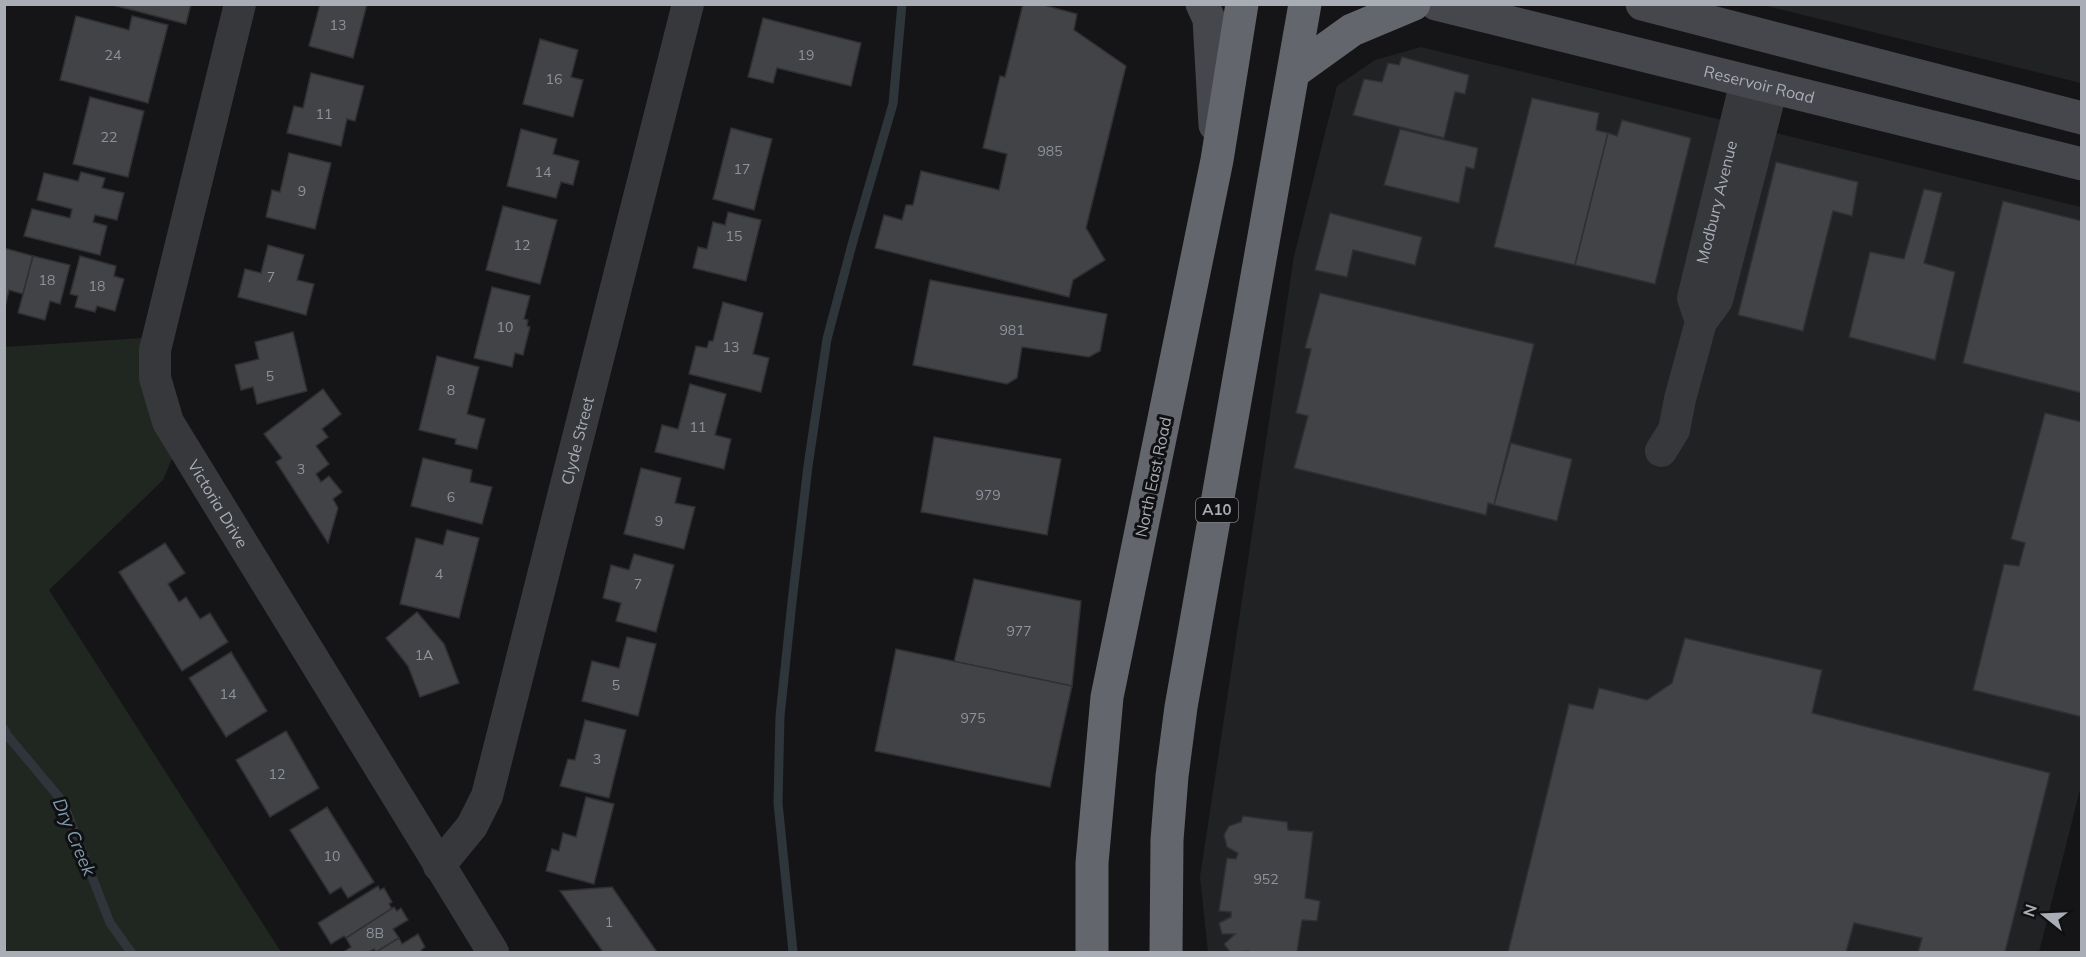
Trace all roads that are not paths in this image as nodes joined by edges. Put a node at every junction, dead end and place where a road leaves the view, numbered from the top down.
1 (240, 4) edge
2 (688, 4) edge
3 (1202, 4) edge
4 (1242, 4) edge
5 (1305, 4) edge
6 (1414, 4) edge
7 (1436, 4) edge
8 (1642, 4) edge
9 (1295, 71) junction
10 (1759, 84) junction
11 (2082, 118) edge
12 (1217, 160) junction
13 (2082, 164) edge
14 (1661, 451) dead end
15 (439, 866) junction
16 (493, 952) edge
17 (1092, 952) edge
18 (1166, 952) edge

1 - 15 street, Victoria Drive
2 - 15 street, Clyde Street
3 - 12 main road
4 - 12 highway, North East Road
5 - 9 highway, A10
6 - 9 highway
7 - 10 main road, Reservoir Road
8 - 11 main road
9 - 18 highway, A10
10 - 13 main road, Reservoir Road
10 - 14 street, Modbury Avenue
12 - 17 highway, North East Road
15 - 16 street, Victoria Drive

